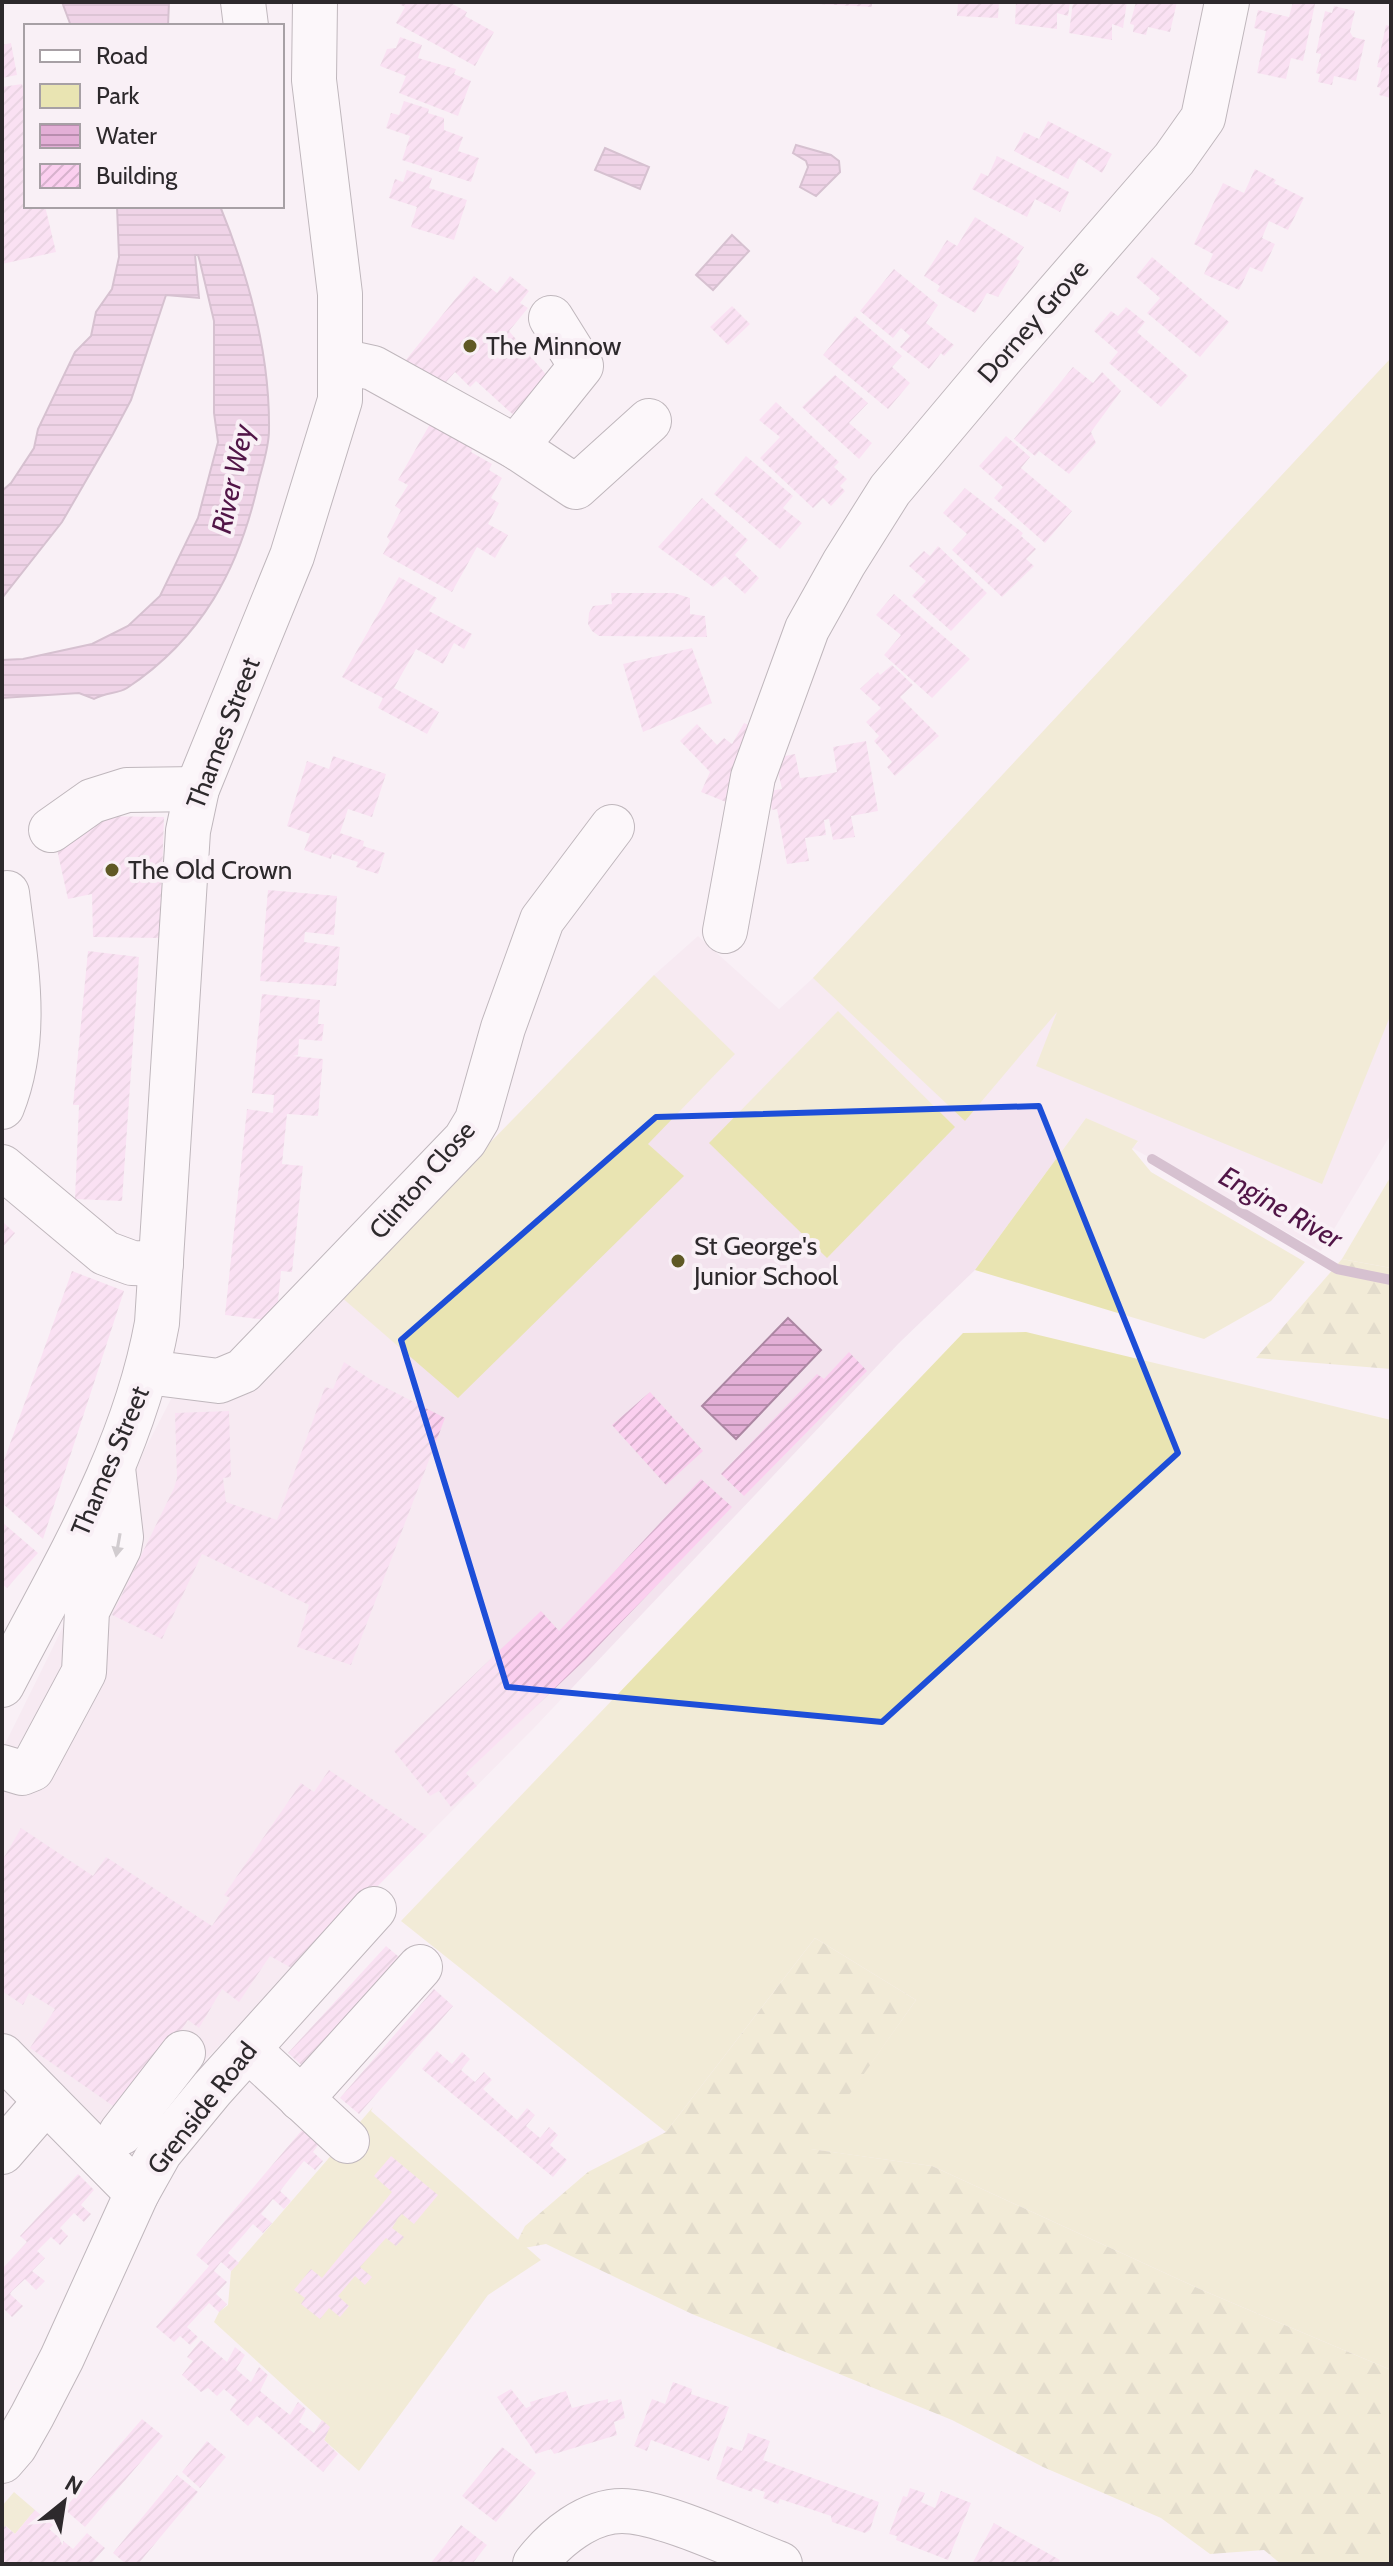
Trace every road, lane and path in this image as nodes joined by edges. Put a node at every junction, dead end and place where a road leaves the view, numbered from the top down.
1 (243, 2) edge
2 (315, 2) edge
3 (1227, 2) edge
4 (246, 24) edge
5 (298, 82) edge
6 (551, 318) dead end
7 (341, 361) junction
8 (649, 421) dead end
9 (516, 447) junction
10 (197, 789) junction
11 (612, 827) dead end
12 (51, 830) dead end
13 (7, 893) dead end
14 (725, 931) dead end
15 (2, 1107) edge
16 (2, 1167) edge
17 (161, 1264) junction
18 (147, 1372) junction
19 (113, 1468) junction
20 (8, 1657) edge
21 (2, 1767) edge
22 (374, 1909) dead end
23 (420, 1967) dead end
24 (248, 2049) junction
25 (183, 2053) dead end
26 (2, 2056) edge
27 (301, 2099) junction
28 (46, 2101) junction
29 (347, 2141) dead end
30 (2, 2152) edge
31 (160, 2152) junction
32 (137, 2193) junction
33 (2, 2461) edge
34 (535, 2564) edge
35 (780, 2564) edge

1 - 4 street
2 - 5 street, Thames Street
3 - 14 street, Dorney Grove
5 - 7 street, Thames Street
6 - 9 street
7 - 9 street
7 - 10 street, Thames Street
8 - 9 street
10 - 12 street
10 - 17 street, Thames Street
11 - 18 street, Clinton Close
13 - 15 street
16 - 17 street
17 - 18 street, Thames Street
18 - 19 street, Thames Street
19 - 20 street, Thames Street
19 -> 21 street
22 - 24 street, Grenside Road
23 - 27 street
24 - 27 street
24 - 31 street, Grenside Road
25 - 31 street
26 - 28 street
27 - 29 street
28 - 30 street
28 - 32 street
31 - 32 street, Grenside Road
32 - 33 street, Grenside Road
34 - 35 street

